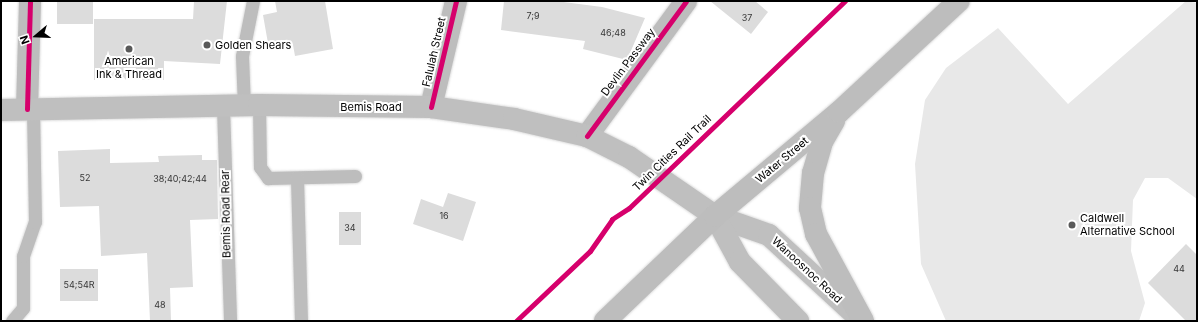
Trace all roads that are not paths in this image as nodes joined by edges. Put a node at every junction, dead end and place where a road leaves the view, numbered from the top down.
1 (30, 1) edge
2 (253, 1) edge
3 (456, 1) edge
4 (686, 1) edge
5 (959, 1) edge
6 (252, 106) junction
7 (223, 107) junction
8 (431, 107) junction
9 (30, 109) junction
10 (1, 110) edge
11 (839, 112) junction
12 (587, 136) junction
13 (355, 176) dead end
14 (297, 178) junction
15 (715, 216) junction
16 (12, 321) edge
17 (230, 321) edge
18 (301, 321) edge
19 (605, 321) edge
20 (798, 321) edge
21 (863, 321) edge

1 - 9 main road
2 - 6 lane
3 - 8 main road, Falulah Street
4 - 12 main road, Devlin Passway
5 - 11 main road, Water Street
6 - 7 main road, Bemis Road
6 - 8 main road, Bemis Road
6 - 14 lane
7 - 9 main road, Bemis Road
7 - 17 lane, Bemis Road Rear
8 - 12 main road, Bemis Road
9 - 10 main road, Bemis Road
9 - 16 lane
11 - 15 main road, Water Street
11 - 21 main road
12 - 15 main road, Bemis Road
13 - 14 lane
14 - 18 lane
15 - 19 main road, Water Street
15 - 20 main road
15 - 21 main road, Wanoosnoc Road

